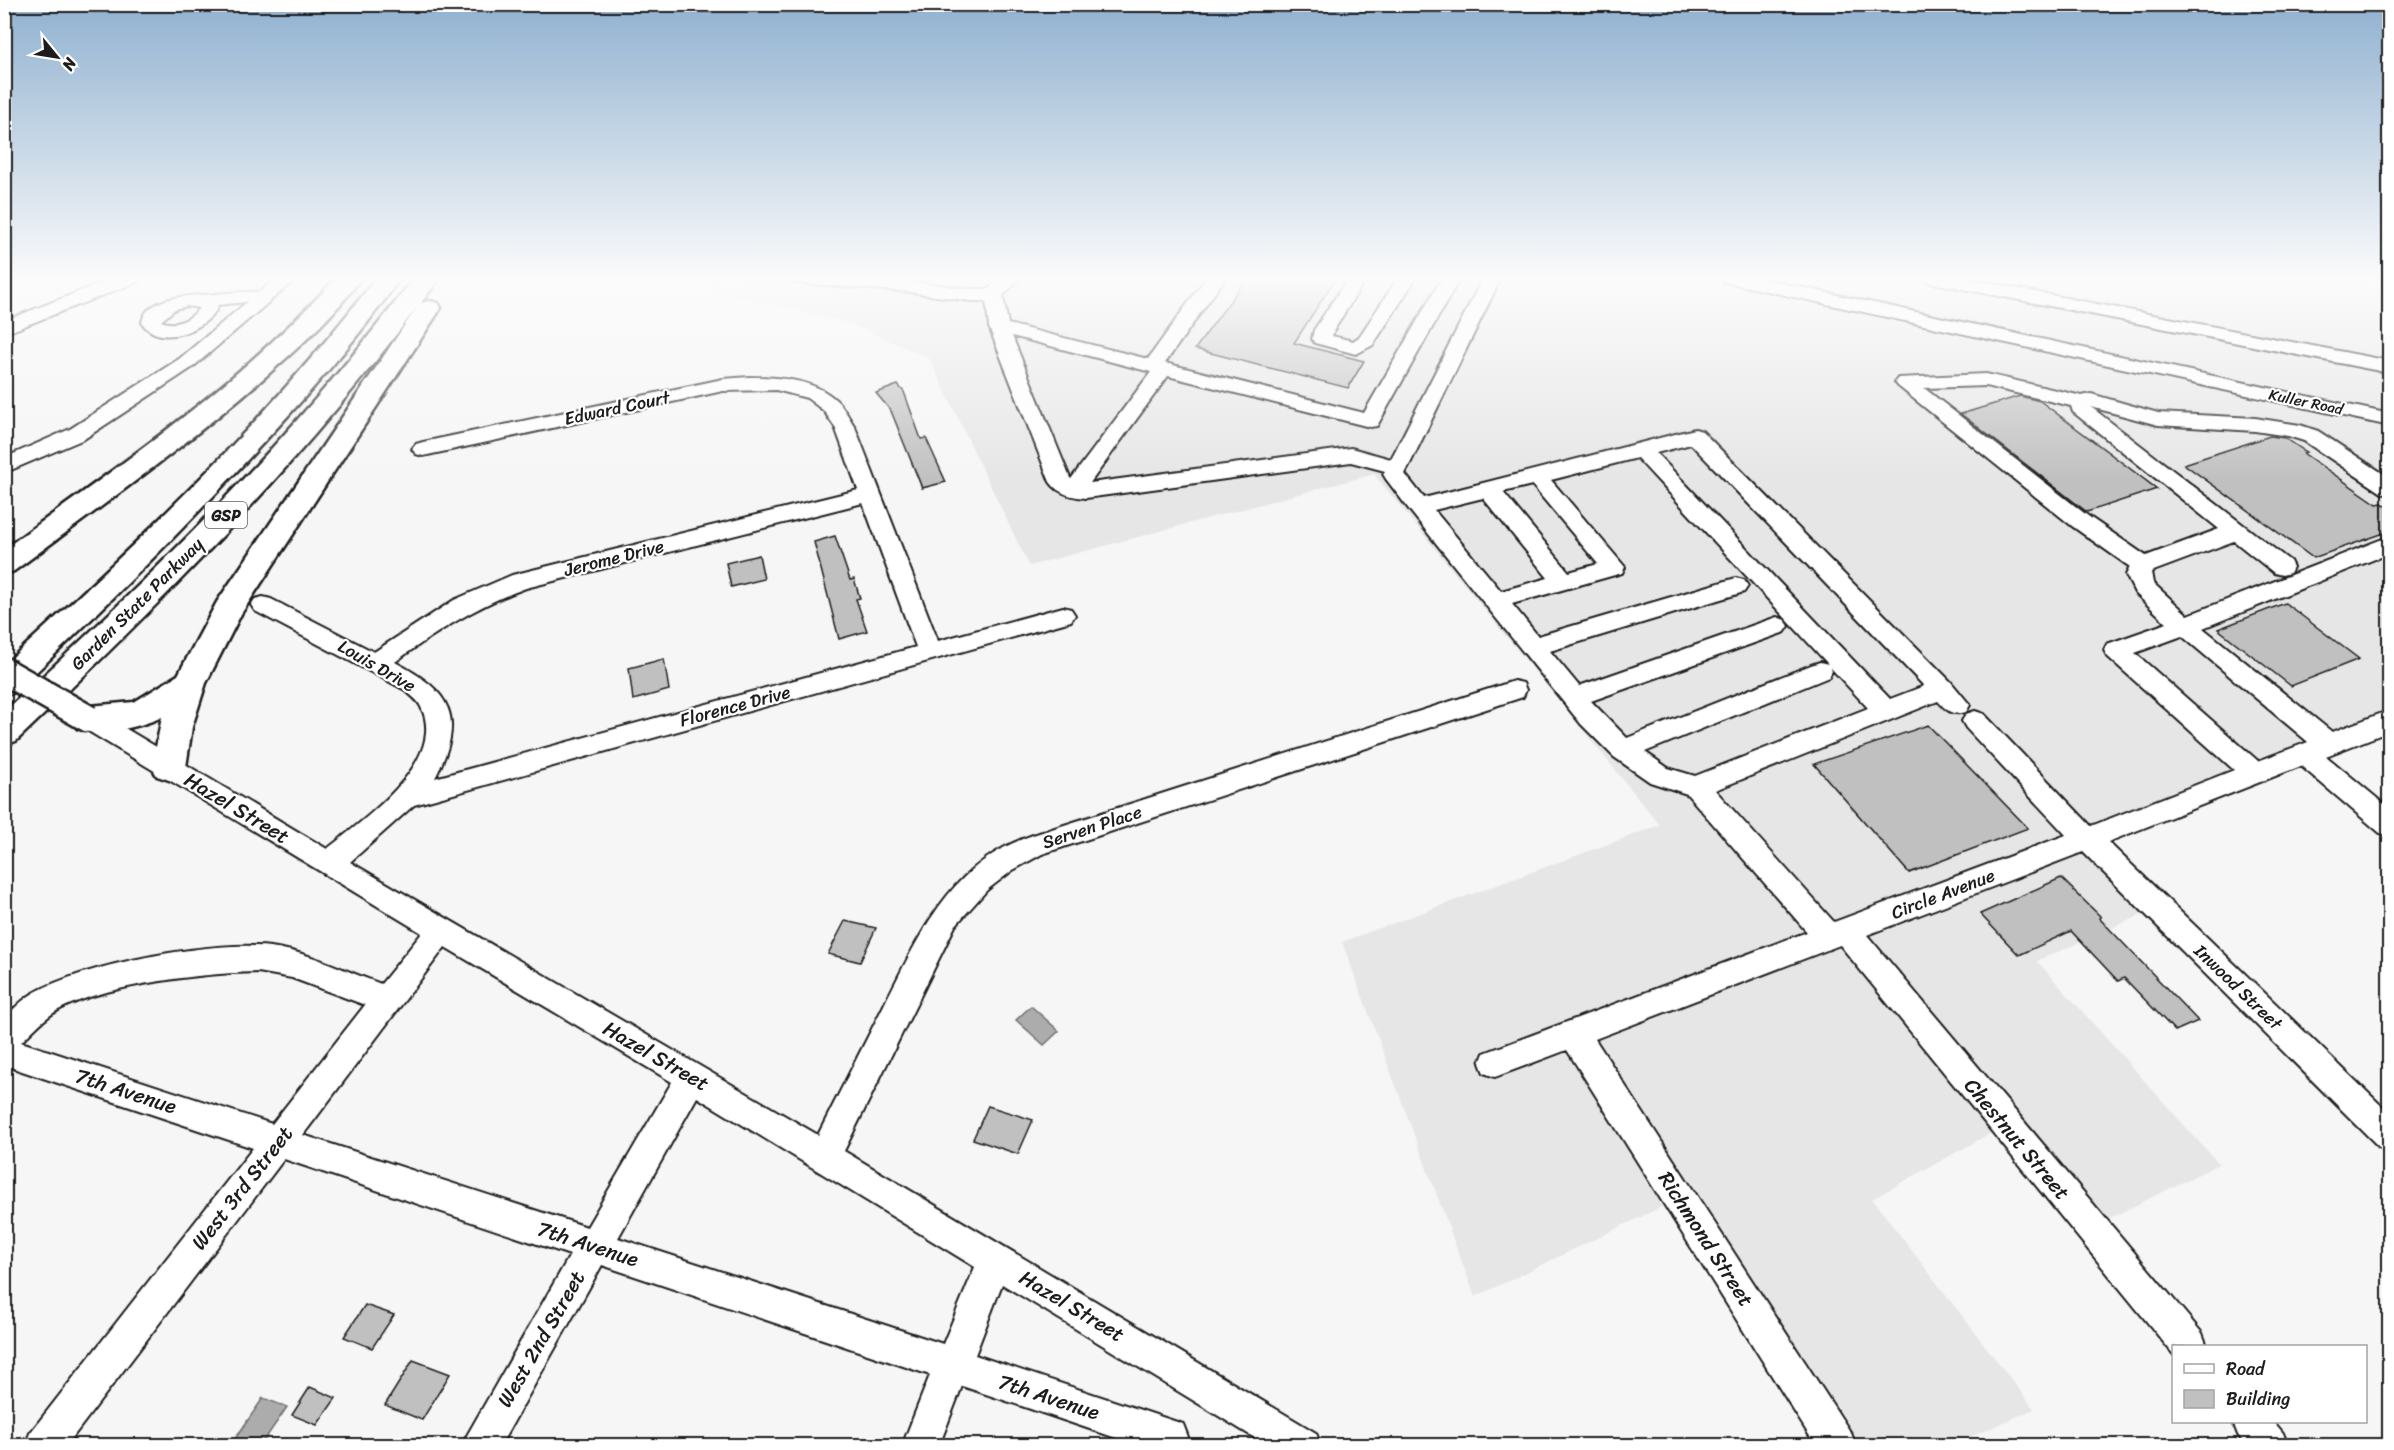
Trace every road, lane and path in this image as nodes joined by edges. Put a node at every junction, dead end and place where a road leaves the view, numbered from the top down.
1 (208, 346) edge
2 (282, 346) edge
3 (335, 346) edge
4 (373, 346) edge
5 (403, 346) edge
6 (1006, 346) edge
7 (1073, 346) edge
8 (1172, 346) edge
9 (1413, 346) edge
10 (1458, 346) edge
11 (2045, 346) edge
12 (2280, 346) edge
13 (1158, 367) junction
14 (2390, 367) edge
15 (2083, 403) junction
16 (2390, 420) edge
17 (1370, 421) junction
18 (423, 449) dead end
19 (1642, 450) junction
20 (1351, 455) junction
21 (4, 466) edge
22 (1397, 468) junction
23 (1538, 477) junction
24 (2390, 488) edge
25 (1488, 489) junction
26 (1074, 490) junction
27 (870, 494) junction
28 (1419, 507) junction
29 (48, 531) junction
30 (2237, 531) junction
31 (2390, 544) edge
32 (4, 556) edge
33 (4, 564) edge
34 (2145, 566) junction
35 (2282, 567) dead end
36 (1564, 581) junction
37 (1736, 586) dead end
38 (1495, 601) junction
39 (262, 605) dead end
40 (1063, 615) dead end
41 (1777, 626) dead end
42 (2185, 626) junction
43 (1532, 646) junction
44 (930, 652) junction
45 (376, 663) junction
46 (4, 671) edge
47 (1820, 671) dead end
48 (190, 683) junction
49 (4, 684) edge
50 (1514, 690) dead end
51 (1574, 697) junction
52 (1958, 705) junction
53 (1886, 711) junction
54 (89, 719) junction
55 (2390, 720) edge
56 (4, 732) edge
57 (2316, 749) junction
58 (1623, 750) junction
59 (169, 767) junction
60 (2254, 773) junction
61 (1696, 787) junction
62 (407, 796) junction
63 (2390, 825) edge
64 (2087, 839) junction
65 (329, 864) junction
66 (441, 930) junction
67 (1837, 934) junction
68 (387, 1000) junction
69 (1574, 1033) junction
70 (4, 1039) edge
71 (4, 1051) edge
72 (1494, 1063) dead end
73 (692, 1077) junction
74 (2390, 1136) edge
75 (278, 1141) junction
76 (824, 1156) junction
77 (594, 1246) junction
78 (995, 1259) junction
79 (2187, 1345) edge
80 (951, 1365) junction
81 (2252, 1423) edge
82 (1170, 1437) dead end
83 (43, 1446) edge
84 (479, 1446) edge
85 (920, 1446) edge
86 (1304, 1446) edge
87 (1838, 1446) edge
88 (2270, 1446) edge

1 - 21 street
2 - 29 highway
3 - 49 highway, Garden State Parkway / GSP
4 - 56 highway, Garden State Parkway / GSP
5 - 48 highway
6 - 26 street
7 - 13 street
8 - 13 street
9 - 17 street
10 - 22 street
11 - 16 street, Kuller Road
12 - 14 street
13 - 17 street
13 - 26 street
15 - 24 street
15 - 30 street
15 - 34 street
17 - 20 street
18 - 27 street, Edward Court
19 - 23 street
19 - 52 street, Inwood Street
19 - 53 street
20 - 22 street
20 - 26 street
22 - 28 street
23 - 25 street
23 - 36 street
25 - 28 street
25 - 36 street
27 - 44 street, Edward Court
27 - 45 street, Jerome Drive
28 - 38 street
29 - 32 highway
29 - 33 highway
30 - 34 street
30 - 35 street
31 - 42 street
34 - 42 street
36 - 38 street
37 - 43 street
38 - 43 street
39 - 45 street, Louis Drive
40 - 44 street, Florence Drive
41 - 51 street
42 - 57 street
42 - 60 street
43 - 51 street
44 - 62 street, Florence Drive
45 - 62 street, Louis Drive
46 - 54 street, Hazel Street, bridge
47 - 58 street
48 - 54 highway
48 - 59 highway
50 - 76 street, Serven Place
51 - 58 street
52 - 53 street
52 - 64 street, Inwood Street
53 - 61 street
54 - 59 street, Hazel Street
55 - 57 street, Circle Avenue
57 - 60 street, Circle Avenue
57 - 63 street
58 - 61 street
59 - 65 street, Hazel Street
60 - 64 street, Circle Avenue
61 - 67 street, Chestnut Street
62 - 65 street, Louis Drive
64 - 67 street, Circle Avenue
64 - 74 street, Inwood Street
65 - 66 street, Hazel Street
66 - 68 street, West 3rd Street
66 - 73 street, Hazel Street
67 - 69 street, Circle Avenue
67 - 79 street, Chestnut Street
68 - 70 street
68 - 75 street, West 3rd Street
69 - 72 street, Circle Avenue
69 - 87 street, Richmond Street
71 - 75 street, 7th Avenue
73 - 76 street, Hazel Street
73 - 77 street, West 2nd Street
75 - 77 street, 7th Avenue
75 - 83 street, West 3rd Street
76 - 78 street, Hazel Street
77 - 80 street, 7th Avenue
77 - 84 street, West 2nd Street
78 - 80 street
78 - 86 street, Hazel Street
80 - 82 street, 7th Avenue
80 - 85 street
81 - 88 street

